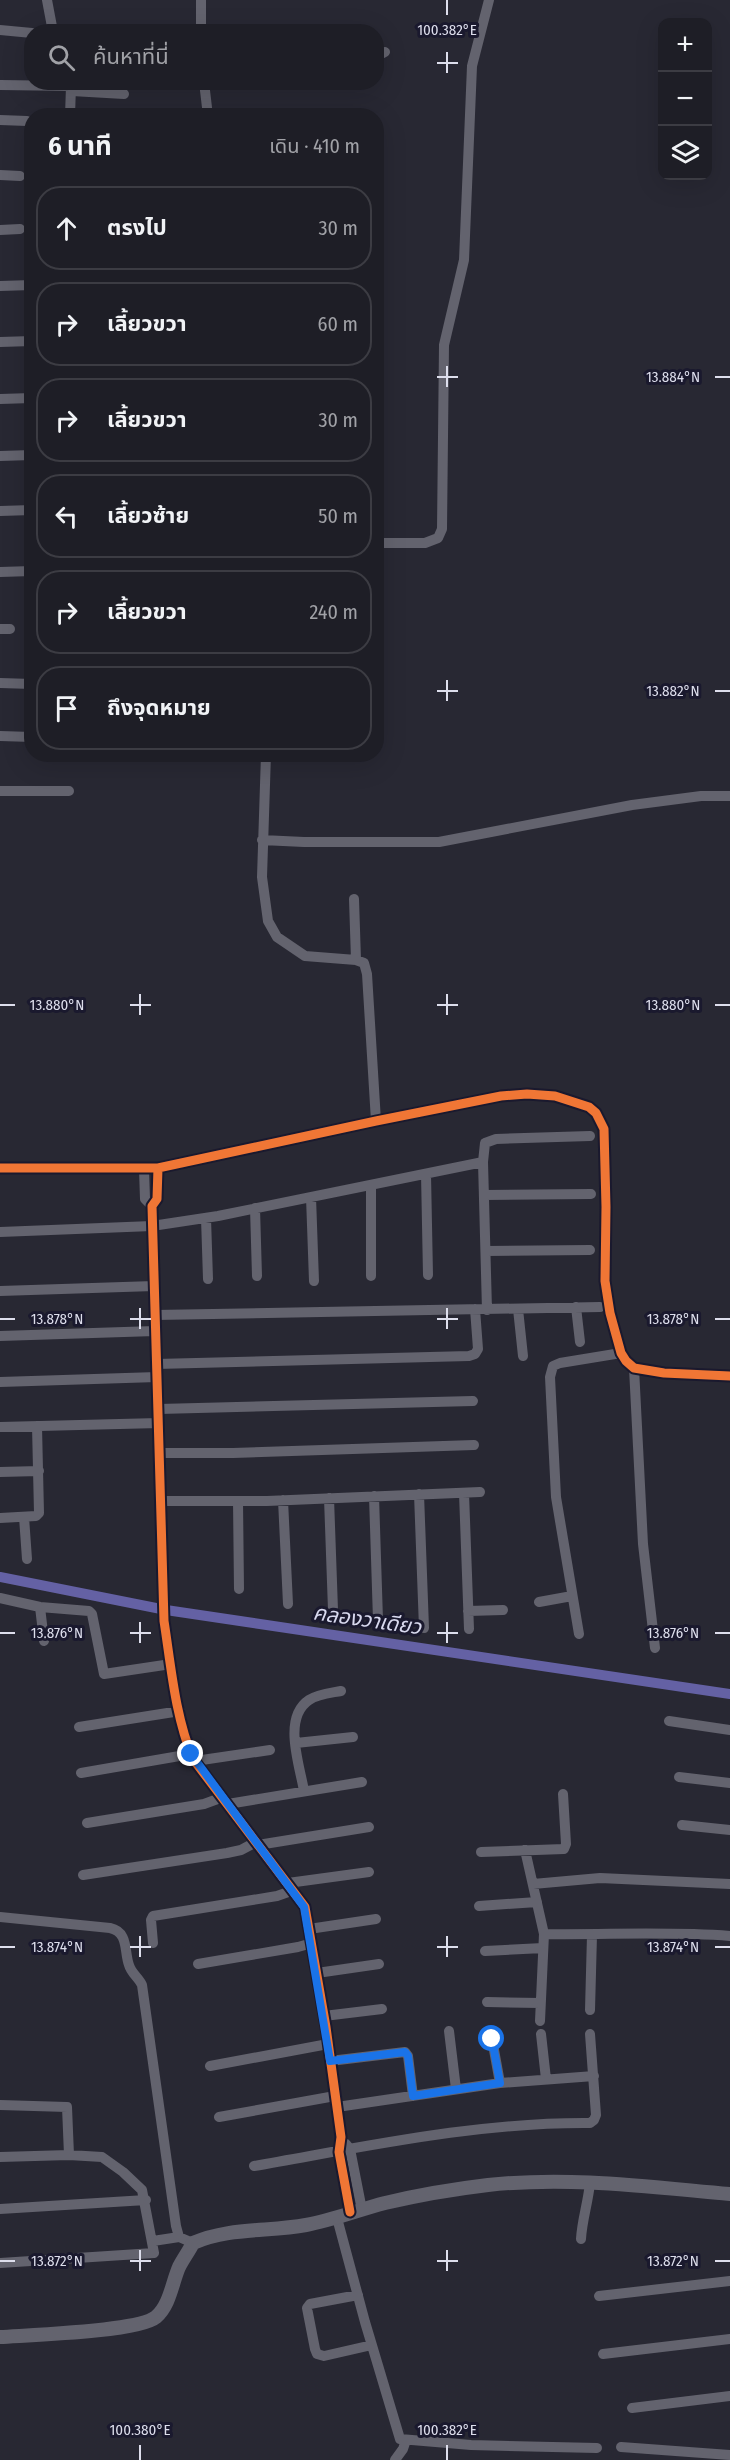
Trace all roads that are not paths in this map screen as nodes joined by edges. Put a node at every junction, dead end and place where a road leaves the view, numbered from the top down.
1 (47, 0) edge
2 (201, 0) edge
3 (489, 0) edge
4 (52, 24) edge
5 (201, 24) edge
6 (0, 30) edge
7 (24, 32) edge
8 (0, 85) edge
9 (24, 86) edge
10 (70, 90) edge
11 (93, 90) edge
12 (205, 90) edge
13 (124, 94) dead end
14 (70, 108) edge
15 (207, 108) edge
16 (0, 120) edge
17 (24, 121) edge
18 (0, 175) edge
19 (20, 176) dead end
20 (0, 230) edge
21 (20, 230) dead end
22 (24, 285) edge
23 (0, 286) edge
24 (24, 341) edge
25 (0, 342) edge
26 (24, 398) edge
27 (0, 399) edge
28 (24, 455) edge
29 (0, 456) edge
30 (24, 510) edge
31 (0, 511) edge
32 (384, 543) edge
33 (24, 571) edge
34 (0, 572) edge
35 (0, 684) edge
36 (24, 684) edge
37 (0, 736) edge
38 (24, 737) edge
39 (266, 762) edge
40 (0, 791) edge
41 (69, 791) dead end
42 (730, 796) edge
43 (262, 840) junction
44 (354, 899) dead end
45 (356, 960) junction
46 (376, 1120) junction
47 (590, 1136) dead end
48 (483, 1162) junction
49 (0, 1168) edge
50 (144, 1168) junction
51 (158, 1168) junction
52 (426, 1174) junction
53 (371, 1185) junction
54 (591, 1194) dead end
55 (484, 1195) junction
56 (311, 1197) junction
57 (152, 1206) junction
58 (255, 1208) junction
59 (206, 1218) junction
60 (152, 1226) junction
61 (0, 1232) edge
62 (590, 1250) dead end
63 (486, 1251) junction
64 (428, 1275) dead end
65 (257, 1276) dead end
66 (371, 1276) dead end
67 (208, 1279) dead end
68 (314, 1281) dead end
69 (154, 1286) junction
70 (0, 1291) edge
71 (576, 1307) junction
72 (600, 1307) dead end
73 (475, 1309) junction
74 (518, 1309) junction
75 (487, 1310) junction
76 (155, 1315) junction
77 (156, 1332) junction
78 (0, 1336) edge
79 (580, 1342) dead end
80 (621, 1353) junction
81 (523, 1356) dead end
82 (156, 1364) junction
83 (634, 1368) junction
84 (730, 1376) edge
85 (157, 1377) junction
86 (0, 1382) edge
87 (473, 1401) dead end
88 (159, 1409) junction
89 (159, 1423) junction
90 (37, 1426) junction
91 (0, 1427) edge
92 (474, 1445) dead end
93 (160, 1453) junction
94 (39, 1471) junction
95 (0, 1472) edge
96 (464, 1492) junction
97 (480, 1492) dead end
98 (419, 1494) junction
99 (374, 1496) junction
100 (329, 1498) junction
101 (283, 1500) junction
102 (161, 1501) junction
103 (238, 1501) junction
104 (24, 1517) junction
105 (0, 1518) edge
106 (27, 1559) dead end
107 (239, 1589) dead end
108 (572, 1596) junction
109 (0, 1598) edge
110 (539, 1602) dead end
111 (288, 1604) dead end
112 (40, 1607) junction
113 (333, 1610) dead end
114 (503, 1610) dead end
115 (468, 1611) junction
116 (378, 1620) dead end
117 (424, 1628) dead end
118 (469, 1629) dead end
119 (579, 1634) dead end
120 (44, 1641) dead end
121 (655, 1648) dead end
122 (171, 1664) junction
123 (341, 1691) dead end
124 (180, 1711) junction
125 (669, 1721) dead end
126 (78, 1727) dead end
127 (730, 1730) edge
128 (352, 1737) dead end
129 (296, 1743) junction
130 (270, 1750) dead end
131 (193, 1758) junction
132 (81, 1773) dead end
133 (679, 1777) dead end
134 (362, 1782) dead end
135 (730, 1783) edge
136 (304, 1791) junction
137 (563, 1794) dead end
138 (225, 1800) junction
139 (87, 1823) dead end
140 (682, 1825) dead end
141 (369, 1827) dead end
142 (730, 1830) edge
143 (257, 1843) junction
144 (525, 1850) junction
145 (481, 1852) dead end
146 (369, 1872) dead end
147 (83, 1875) dead end
148 (533, 1884) junction
149 (730, 1884) edge
150 (291, 1887) junction
151 (537, 1902) junction
152 (479, 1906) dead end
153 (0, 1917) edge
154 (376, 1919) dead end
155 (309, 1929) junction
156 (544, 1934) junction
157 (592, 1935) junction
158 (730, 1936) edge
159 (153, 1943) dead end
160 (312, 1943) junction
161 (543, 1948) junction
162 (485, 1951) dead end
163 (198, 1964) dead end
164 (379, 1964) dead end
165 (317, 1973) junction
166 (487, 2002) dead end
167 (540, 2003) junction
168 (382, 2008) dead end
169 (590, 2010) dead end
170 (324, 2016) junction
171 (540, 2021) dead end
172 (449, 2031) dead end
173 (541, 2034) dead end
174 (590, 2034) dead end
175 (492, 2039) dead end
176 (328, 2044) junction
177 (330, 2061) junction
178 (210, 2066) dead end
179 (594, 2076) junction
180 (546, 2079) junction
181 (500, 2083) junction
182 (456, 2089) junction
183 (413, 2096) junction
184 (336, 2101) junction
185 (0, 2105) edge
186 (219, 2116) dead end
187 (341, 2137) junction
188 (350, 2149) junction
189 (339, 2152) junction
190 (69, 2155) junction
191 (0, 2157) edge
192 (254, 2166) dead end
193 (590, 2183) junction
194 (730, 2194) edge
195 (146, 2200) junction
196 (0, 2209) edge
197 (350, 2213) junction
198 (179, 2237) junction
199 (581, 2239) dead end
200 (153, 2241) junction
201 (193, 2243) junction
202 (0, 2263) edge
203 (730, 2281) edge
204 (358, 2295) junction
205 (600, 2296) dead end
206 (0, 2337) edge
207 (730, 2339) edge
208 (372, 2345) junction
209 (603, 2354) dead end
210 (730, 2396) edge
211 (632, 2408) dead end
212 (406, 2440) junction
213 (621, 2447) dead end
214 (597, 2448) dead end
215 (730, 2455) edge
216 (395, 2460) edge

1 - 4 street
2 - 5 street
3 - 32 street
6 - 7 street
8 - 9 street
10 - 14 street
11 - 13 street
12 - 15 street
16 - 17 street
18 - 19 street
20 - 21 street
22 - 23 street
24 - 25 street
26 - 27 street
28 - 29 street
30 - 31 street
33 - 34 street
35 - 36 street
37 - 38 street
39 - 43 street
40 - 41 street
42 - 43 street
43 - 45 street
44 - 45 street
45 - 46 street
46 - 51 street
46 - 80 street
47 - 48 street
48 - 52 street
48 - 55 street
49 - 50 street
50 - 51 street
50 - 57 street
51 - 57 street
52 - 53 street
52 - 64 street
53 - 56 street
53 - 66 street
54 - 55 street
55 - 63 street
56 - 58 street
56 - 68 street
57 - 60 street
58 - 59 street
58 - 65 street
59 - 60 street
59 - 67 street
60 - 61 street
60 - 69 street
62 - 63 street
63 - 75 street
69 - 70 street
69 - 76 street
71 - 72 street
71 - 74 street
71 - 79 street
73 - 75 street
73 - 76 street
73 - 82 street
74 - 75 street
74 - 81 street
76 - 77 street
77 - 78 street
77 - 82 street
80 - 83 street
80 - 108 street
82 - 85 street
83 - 84 street
83 - 121 street
85 - 86 street
85 - 88 street
87 - 88 street
88 - 89 street
89 - 90 street
89 - 93 street
90 - 91 street
90 - 94 street
92 - 93 street
93 - 102 street
94 - 95 street
94 - 104 street
96 - 97 street
96 - 98 street
96 - 115 street
98 - 99 street
98 - 117 street
99 - 100 street
99 - 116 street
100 - 101 street
100 - 113 street
101 - 103 street
101 - 111 street
102 - 103 street
102 - 122 street
103 - 107 street
104 - 105 street
104 - 106 street
108 - 110 street
108 - 119 street
109 - 112 street
112 - 120 street
112 - 122 street
114 - 115 street
115 - 118 street
122 - 124 street
123 - 129 street
124 - 126 street
124 - 131 street
125 - 127 street
128 - 129 street
129 - 136 street
130 - 131 street
131 - 132 street
131 - 138 street
133 - 135 street
134 - 136 street
136 - 138 street
137 - 144 street
138 - 139 street
138 - 143 street
140 - 142 street
141 - 143 street
143 - 147 street
143 - 150 street
144 - 145 street
144 - 148 street
146 - 150 street
148 - 149 street
148 - 151 street
150 - 155 street
150 - 159 street
151 - 152 street
151 - 156 street
153 - 198 street
154 - 155 street
155 - 160 street
156 - 157 street
156 - 161 street
157 - 158 street
157 - 169 street
160 - 163 street
160 - 165 street
161 - 162 street
161 - 167 street
164 - 165 street
165 - 170 street
166 - 167 street
167 - 171 street
168 - 170 street
170 - 176 street
172 - 182 street
173 - 180 street
174 - 179 street
175 - 181 street
176 - 177 street
176 - 178 street
177 - 183 street
177 - 184 street
179 - 180 street
179 - 188 street
180 - 181 street
181 - 182 street
182 - 183 street
183 - 184 street
184 - 186 street
184 - 187 street
185 - 190 street
187 - 188 street
187 - 189 street
188 - 189 street
188 - 197 street
189 - 192 street
189 - 197 street
190 - 191 street
190 - 195 street
193 - 194 street
193 - 197 street
193 - 199 street
195 - 196 street
195 - 200 street
197 - 201 street
197 - 204 street
198 - 200 street
198 - 201 street
200 - 202 street
201 - 206 street
203 - 205 street
204 - 208 street
204 - 208 street
207 - 209 street
208 - 212 street
210 - 211 street
212 - 214 street
212 - 216 street
213 - 215 street

